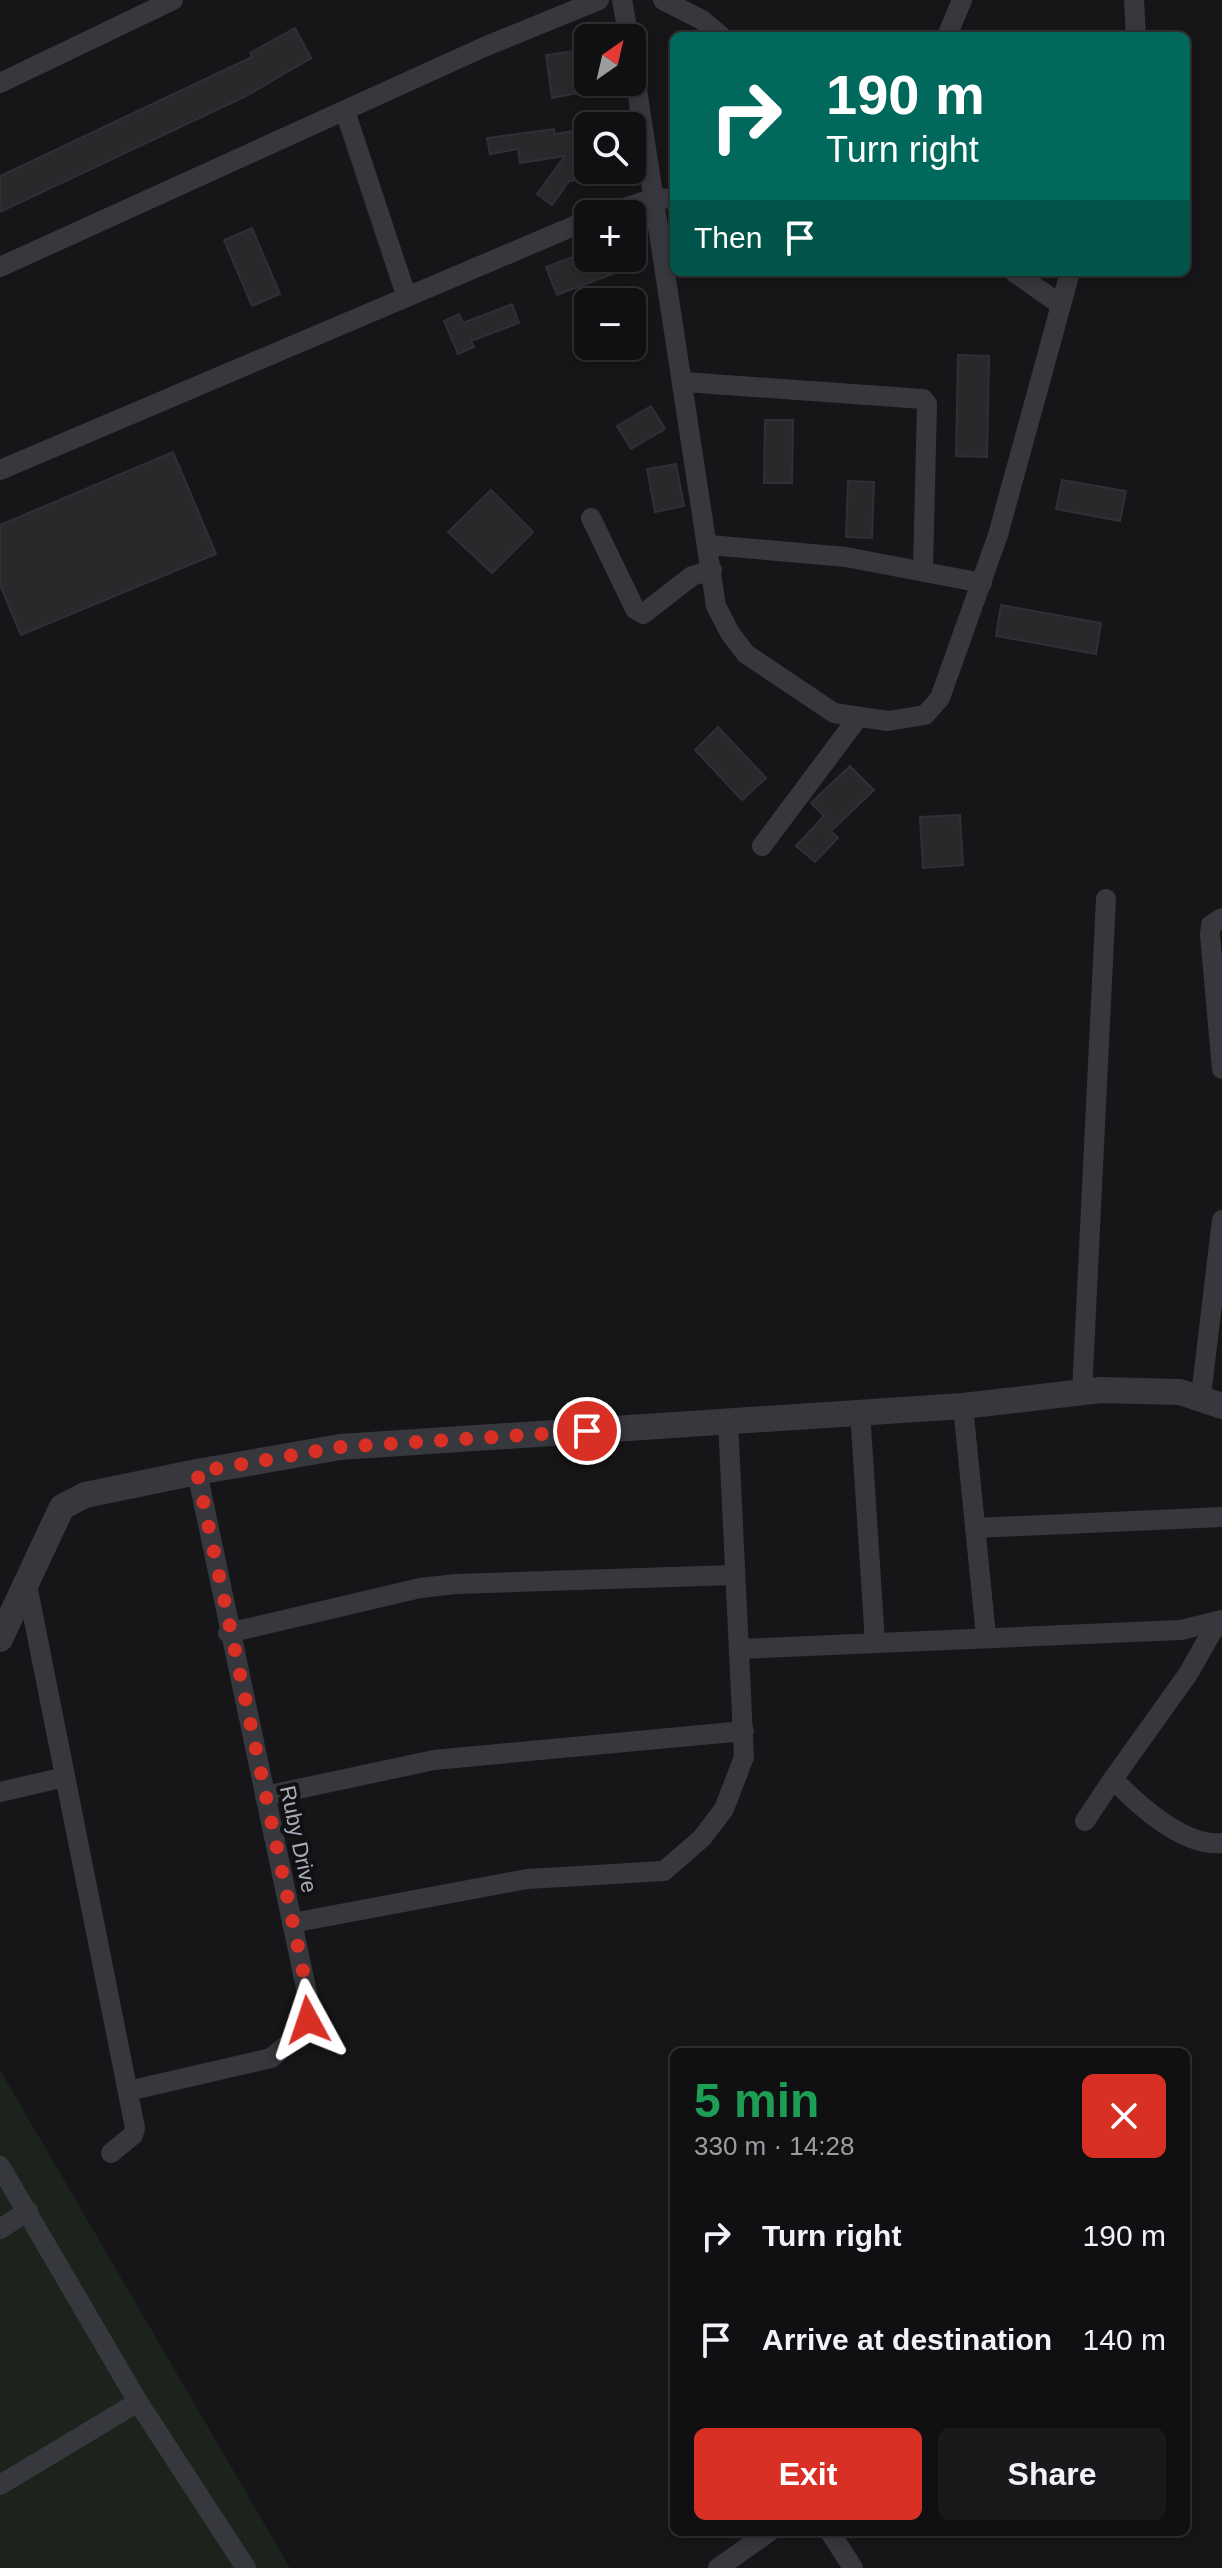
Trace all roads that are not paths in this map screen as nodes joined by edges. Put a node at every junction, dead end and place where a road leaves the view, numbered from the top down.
1 (173, 0) edge
2 (599, 0) edge
3 (622, 0) edge
4 (663, 0) edge
5 (962, 0) edge
6 (1134, 0) edge
7 (626, 24) edge
8 (716, 32) edge
9 (949, 32) edge
10 (1136, 32) edge
11 (0, 83) edge
12 (641, 96) edge
13 (345, 111) junction
14 (664, 199) edge
15 (574, 226) edge
16 (670, 254) edge
17 (0, 267) edge
18 (672, 276) edge
19 (1020, 276) edge
20 (1068, 276) edge
21 (406, 295) junction
22 (1058, 303) junction
23 (684, 382) junction
24 (0, 470) edge
25 (591, 518) dead end
26 (709, 545) junction
27 (923, 569) junction
28 (712, 570) junction
29 (982, 583) junction
30 (857, 719) junction
31 (762, 846) dead end
32 (1106, 899) dead end
33 (1222, 918) edge
34 (1221, 1038) edge
35 (1222, 1069) edge
36 (1222, 1220) edge
37 (1219, 1280) edge
38 (1082, 1393) junction
39 (1211, 1401) edge
40 (963, 1406) junction
41 (860, 1411) junction
42 (728, 1421) junction
43 (197, 1472) junction
44 (1222, 1517) edge
45 (975, 1528) junction
46 (733, 1575) junction
47 (26, 1580) junction
48 (1220, 1621) edge
49 (228, 1633) junction
50 (986, 1636) junction
51 (0, 1639) edge
52 (875, 1642) junction
53 (739, 1649) junction
54 (744, 1731) junction
55 (65, 1777) junction
56 (1113, 1779) junction
57 (0, 1792) edge
58 (265, 1796) junction
59 (1085, 1821) dead end
60 (1222, 1843) edge
61 (292, 1923) junction
62 (128, 2091) junction
63 (111, 2153) dead end
64 (0, 2166) edge
65 (28, 2211) junction
66 (0, 2229) edge
67 (138, 2402) junction
68 (0, 2485) edge
69 (763, 2536) edge
70 (833, 2536) edge
71 (246, 2568) edge
72 (718, 2568) edge
73 (853, 2568) edge

1 - 11 street
2 - 13 street
3 - 7 street
4 - 8 street
5 - 9 street
6 - 10 street
12 - 14 street
13 - 17 street
13 - 21 street
14 - 16 street
15 - 21 street
18 - 23 street
19 - 22 street
20 - 22 street
21 - 24 street
22 - 29 street
23 - 26 street
23 - 27 street
25 - 28 street
26 - 27 street
26 - 28 street
27 - 29 street
28 - 30 street
29 - 30 street
30 - 31 street
32 - 38 street
33 - 34 street
34 - 35 street
36 - 37 street
37 - 39 street
38 - 39 street
38 - 40 street
40 - 41 street
40 - 45 street
41 - 42 street
41 - 52 street
42 - 43 street
42 - 46 street
43 - 47 street
43 - 49 street, Ruby Drive
44 - 45 street
45 - 50 street
46 - 49 street
46 - 53 street
47 - 51 street
47 - 55 street
48 - 50 street
48 - 56 street
49 - 58 street, Ruby Drive
50 - 52 street
52 - 53 street
53 - 54 street
54 - 58 street
54 - 61 street
55 - 57 street
55 - 62 street
56 - 59 street
56 - 60 street
58 - 61 street, Ruby Drive
61 - 62 street, Ruby Drive
62 - 63 street
64 - 65 street
65 - 66 street
65 - 67 street
67 - 68 street
67 - 71 street
69 - 72 street
70 - 73 street

